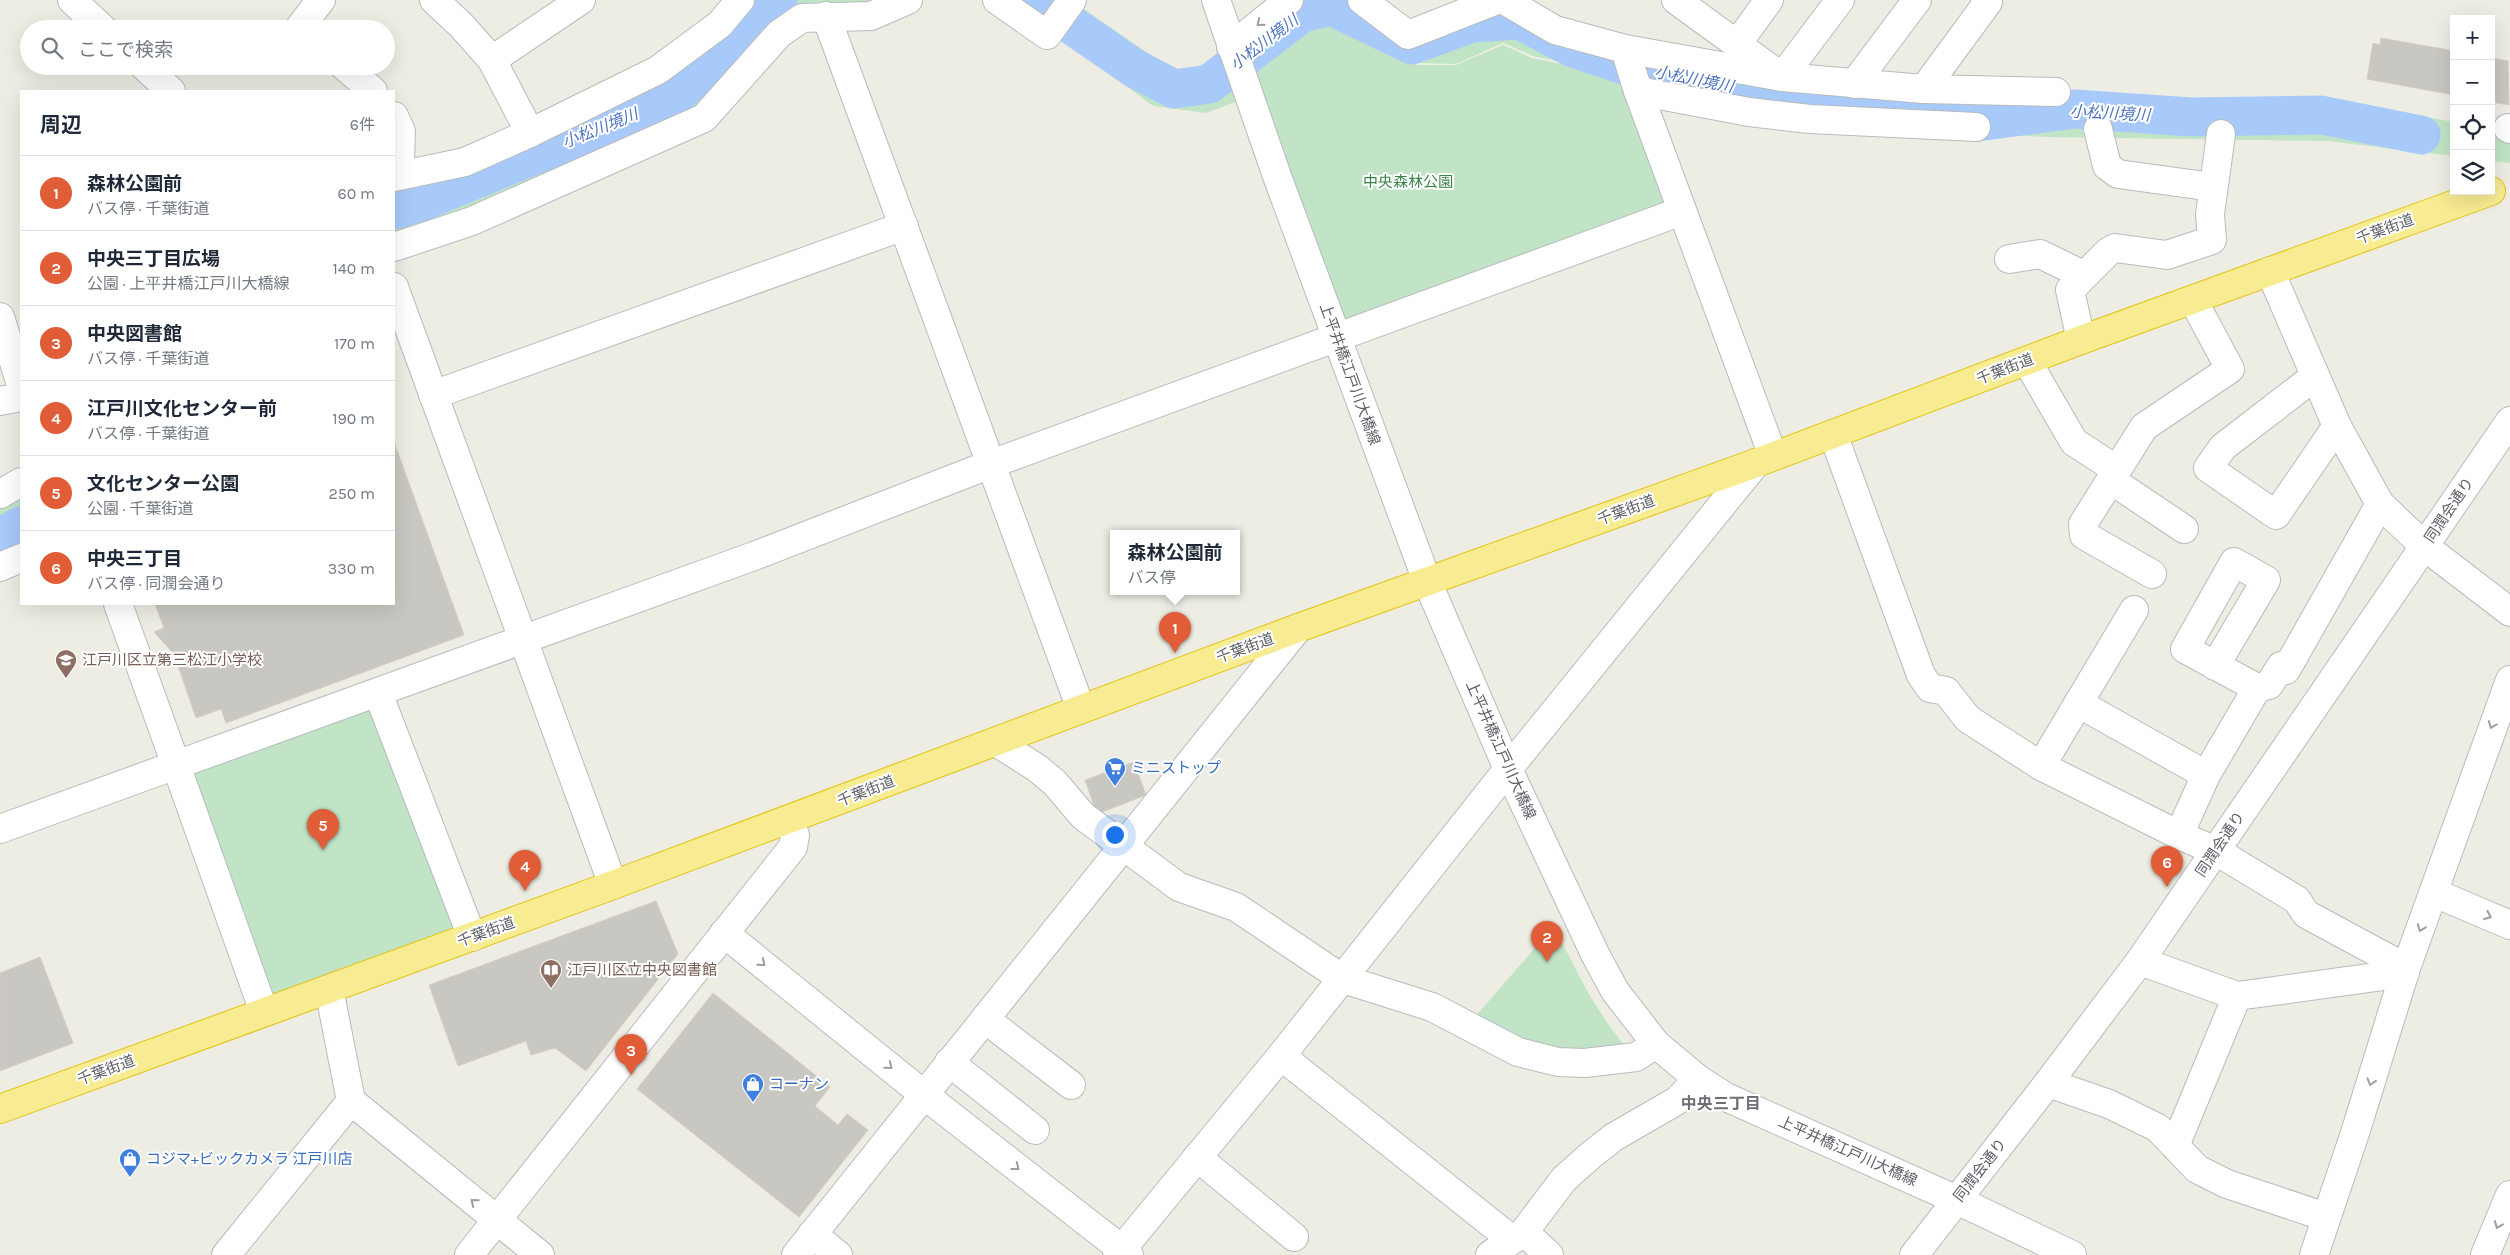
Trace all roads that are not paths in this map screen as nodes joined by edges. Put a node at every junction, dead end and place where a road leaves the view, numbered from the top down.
1 (73, 0) edge
2 (321, 0) edge
3 (434, 0) edge
4 (582, 0) edge
5 (740, 0) edge
6 (908, 0) edge
7 (997, 0) edge
8 (1216, 0) edge
9 (1289, 0) edge
10 (1362, 0) edge
11 (1497, 0) edge
12 (1504, 0) edge
13 (1769, 0) edge
14 (1840, 0) edge
15 (1917, 0) edge
16 (1985, 0) edge
17 (1686, 3) edge
18 (1065, 9) edge
19 (826, 16) junction
20 (94, 20) edge
21 (307, 20) edge
22 (1737, 44) junction
23 (1235, 57) junction
24 (492, 60) junction
25 (1632, 71) junction
26 (154, 75) edge
27 (355, 75) edge
28 (1782, 77) junction
29 (1854, 84) junction
30 (1924, 89) junction
31 (170, 90) edge
32 (373, 90) edge
33 (2056, 92) dead end
34 (395, 118) edge
35 (1976, 127) dead end
36 (2098, 129) dead end
37 (530, 133) junction
38 (2221, 134) dead end
39 (398, 176) edge
40 (2510, 184) edge
41 (2213, 186) junction
42 (2495, 190) edge
43 (2480, 195) edge
44 (1682, 211) junction
45 (904, 226) junction
46 (395, 247) edge
47 (2009, 259) dead end
48 (2270, 271) junction
49 (2082, 276) junction
50 (395, 290) edge
51 (2193, 300) junction
52 (0, 317) edge
53 (1337, 339) junction
54 (2081, 340) junction
55 (2027, 361) junction
56 (2314, 377) junction
57 (20, 382) edge
58 (433, 395) junction
59 (20, 396) edge
60 (0, 401) edge
61 (2510, 421) edge
62 (2337, 426) junction
63 (1832, 434) junction
64 (1764, 460) junction
65 (991, 464) junction
66 (2114, 475) junction
67 (20, 483) edge
68 (0, 494) edge
69 (2380, 504) junction
70 (2184, 529) dead end
71 (2424, 546) junction
72 (20, 558) edge
73 (0, 567) edge
74 (2152, 574) dead end
75 (1427, 581) junction
76 (118, 605) edge
77 (2134, 610) dead end
78 (2510, 612) edge
79 (1298, 628) junction
80 (523, 638) junction
81 (2216, 666) dead end
82 (2510, 680) edge
83 (2257, 688) junction
84 (378, 693) junction
85 (2078, 703) junction
86 (1081, 709) junction
87 (996, 742) junction
88 (176, 765) junction
89 (2041, 766) junction
90 (1508, 769) junction
91 (2206, 776) junction
92 (789, 820) junction
93 (0, 829) edge
94 (2179, 835) junction
95 (1123, 848) junction
96 (2216, 851) junction
97 (613, 885) junction
98 (2434, 893) junction
99 (2510, 925) edge
100 (724, 933) junction
101 (472, 937) junction
102 (2140, 961) junction
103 (2406, 971) junction
104 (1343, 979) junction
105 (329, 989) junction
106 (2237, 996) junction
107 (264, 1012) junction
108 (984, 1018) junction
109 (1656, 1044) junction
110 (1281, 1056) junction
111 (949, 1062) junction
112 (1698, 1079) junction
113 (2048, 1083) junction
114 (1071, 1085) dead end
115 (923, 1094) junction
116 (351, 1101) junction
117 (0, 1109) edge
118 (1035, 1130) dead end
119 (2175, 1146) junction
120 (1197, 1158) junction
121 (2510, 1195) edge
122 (1957, 1200) junction
123 (2326, 1218) junction
124 (497, 1221) junction
125 (1294, 1237) dead end
126 (1508, 1242) edge
127 (804, 1245) edge
128 (2043, 1249) edge
129 (1122, 1253) edge
130 (2489, 1254) edge
131 (226, 1255) edge
132 (469, 1255) edge
133 (540, 1255) edge
134 (838, 1255) edge
135 (1549, 1255) edge
136 (1914, 1255) edge
137 (2072, 1255) edge
138 (2314, 1255) edge

1 - 20 street
2 - 21 street
3 - 24 street
4 - 24 street
5 - 37 street
6 - 19 street
7 - 18 street
8 - 23 street, 上平井橋江戸川大橋線
9 -> 23 street
10 - 11 street
12 - 25 street
13 - 22 street
14 - 28 street
15 - 29 street
16 - 30 street
17 - 22 street
19 - 45 street
19 - 46 street
22 - 28 street
23 - 53 street, 上平井橋江戸川大橋線
24 - 37 street
25 - 28 street
25 - 35 street
25 - 44 street
26 - 31 street
27 - 32 street
28 - 29 street
29 - 30 street
30 - 33 street
34 - 39 street
36 - 41 street
37 - 39 street
38 - 41 street
40 - 42 highway, 千葉街道
41 - 49 street
43 - 48 highway, 千葉街道
44 - 53 street
44 - 64 street
45 - 58 street
45 - 65 street
47 - 49 street
48 - 51 highway, 千葉街道
48 - 56 street
49 - 54 street
50 - 58 street
51 - 54 highway, 千葉街道
51 - 66 street
52 - 57 street
53 - 65 street
53 - 75 street, 上平井橋江戸川大橋線
54 - 55 highway, 千葉街道
55 - 63 highway, 千葉街道
55 - 66 street
56 - 62 street
56 - 62 street
58 - 80 street
59 - 60 street
61 - 71 street, 同潤会通り
62 - 69 street
63 - 64 highway, 千葉街道
63 - 89 street
64 - 75 highway, 千葉街道
64 - 90 street
65 - 80 street
65 - 86 street
66 - 70 street
66 - 74 street
67 - 68 street
69 - 71 street
69 - 83 street
71 - 78 street
71 - 96 street, 同潤会通り
72 - 73 street
75 - 79 highway, 千葉街道
75 - 90 street, 上平井橋江戸川大橋線
76 - 88 street
77 - 85 street
79 - 86 highway, 千葉街道
79 - 95 street
80 - 84 street
80 - 97 street
81 - 83 street
82 -> 98 street
83 - 91 street
84 - 88 street
84 - 101 street
85 - 89 street
85 - 91 street
86 - 87 highway, 千葉街道
87 - 92 highway, 千葉街道
87 - 95 street
88 - 93 street
88 - 107 street
89 - 94 street
90 - 104 street
90 - 109 street, 上平井橋江戸川大橋線
91 - 94 street
92 - 97 highway, 千葉街道
92 - 100 street
94 - 96 street
95 - 104 street
95 - 108 street
96 - 102 street, 同潤会通り
96 - 103 street
97 - 101 highway, 千葉街道
98 -> 99 street
98 -> 103 street
100 -> 115 street
100 - 124 street
101 - 105 highway, 千葉街道
102 - 106 street
102 - 113 street, 同潤会通り
103 - 106 street
103 -> 123 street
104 - 109 street
104 - 110 street
105 - 107 highway, 千葉街道
105 - 116 street
106 - 119 street
107 - 117 highway, 千葉街道
108 - 111 street
108 - 114 street
109 - 112 street, 上平井橋江戸川大橋線
110 - 120 street
110 - 126 street
111 - 115 street
111 - 118 street
112 - 122 street, 上平井橋江戸川大橋線
112 - 126 street
113 - 119 street
113 - 122 street, 同潤会通り
115 - 127 street
115 -> 129 street
124 -> 116 street
116 - 131 street
119 - 123 street
120 - 125 street
120 - 129 street
121 -> 130 street
122 - 128 street, 上平井橋江戸川大橋線
122 - 136 street, 同潤会通り
123 - 138 street
124 - 132 street
124 - 133 street
126 - 135 street
127 - 134 street
128 - 137 street, 上平井橋江戸川大橋線

